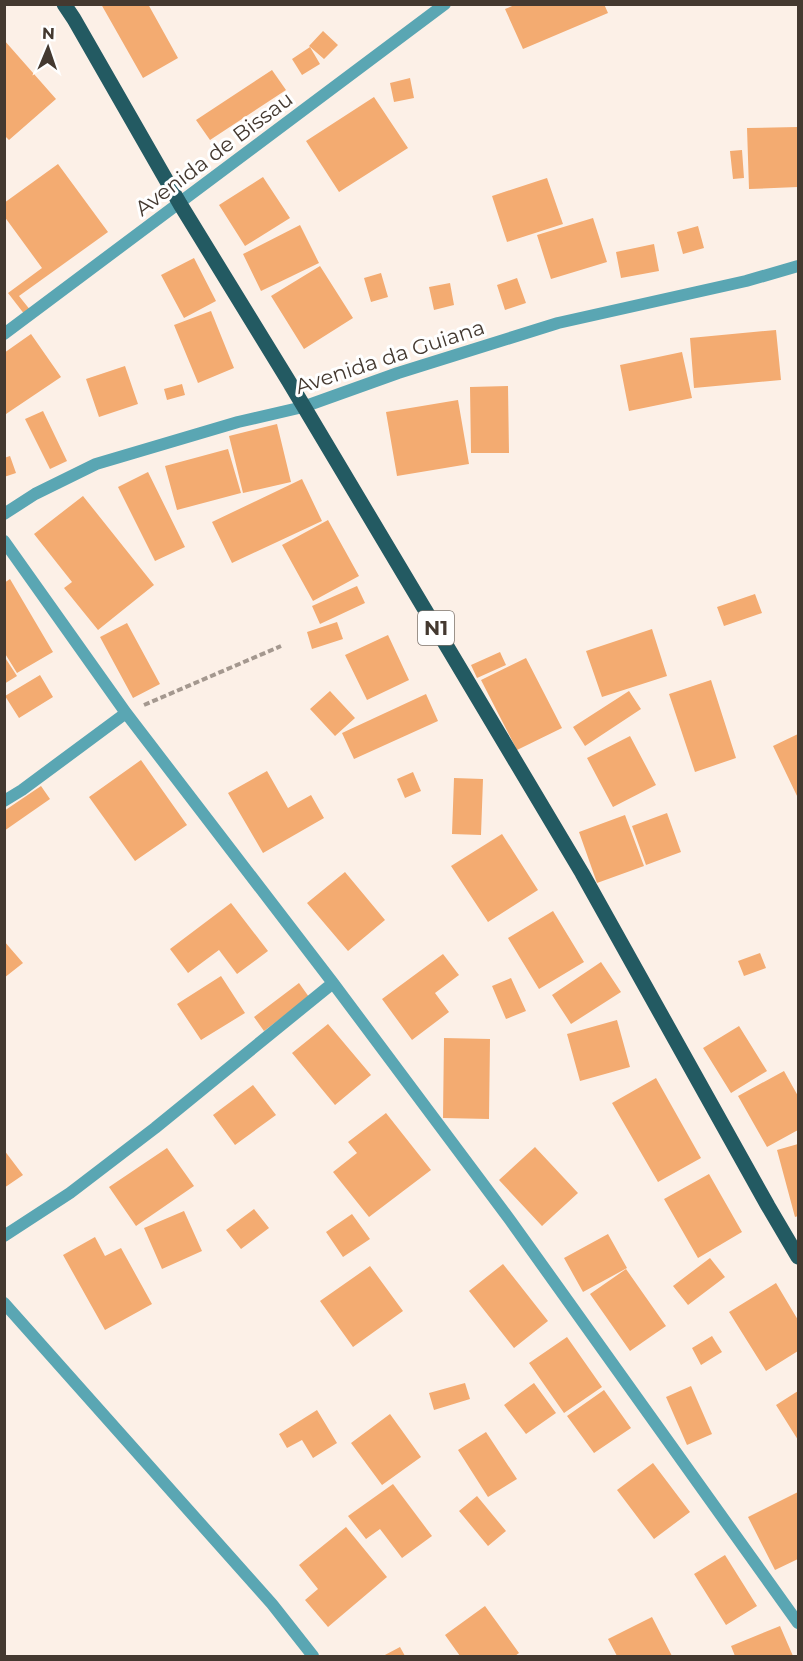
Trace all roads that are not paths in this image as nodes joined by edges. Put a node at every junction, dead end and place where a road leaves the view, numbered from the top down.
1 (64, 4) edge
2 (445, 4) edge
3 (73, 12) edge
4 (180, 204) junction
5 (798, 267) edge
6 (4, 334) edge
7 (303, 407) junction
8 (4, 514) edge
9 (4, 541) edge
10 (126, 713) junction
11 (4, 801) edge
12 (333, 983) junction
13 (4, 1236) edge
14 (798, 1257) edge
15 (4, 1303) edge
16 (798, 1623) edge
17 (313, 1656) edge

1 - 3 main road, N1
2 - 4 street, Avenida de Bissau
3 - 4 main road, N1
4 - 6 street, Avenida de Bissau
4 - 7 main road, N1
5 - 7 street, Avenida da Guiana
7 - 8 street, Avenida da Guiana
7 - 14 main road, N1
9 - 10 street
10 - 11 street
10 - 12 street
12 - 13 street
12 - 16 street
15 - 17 street

